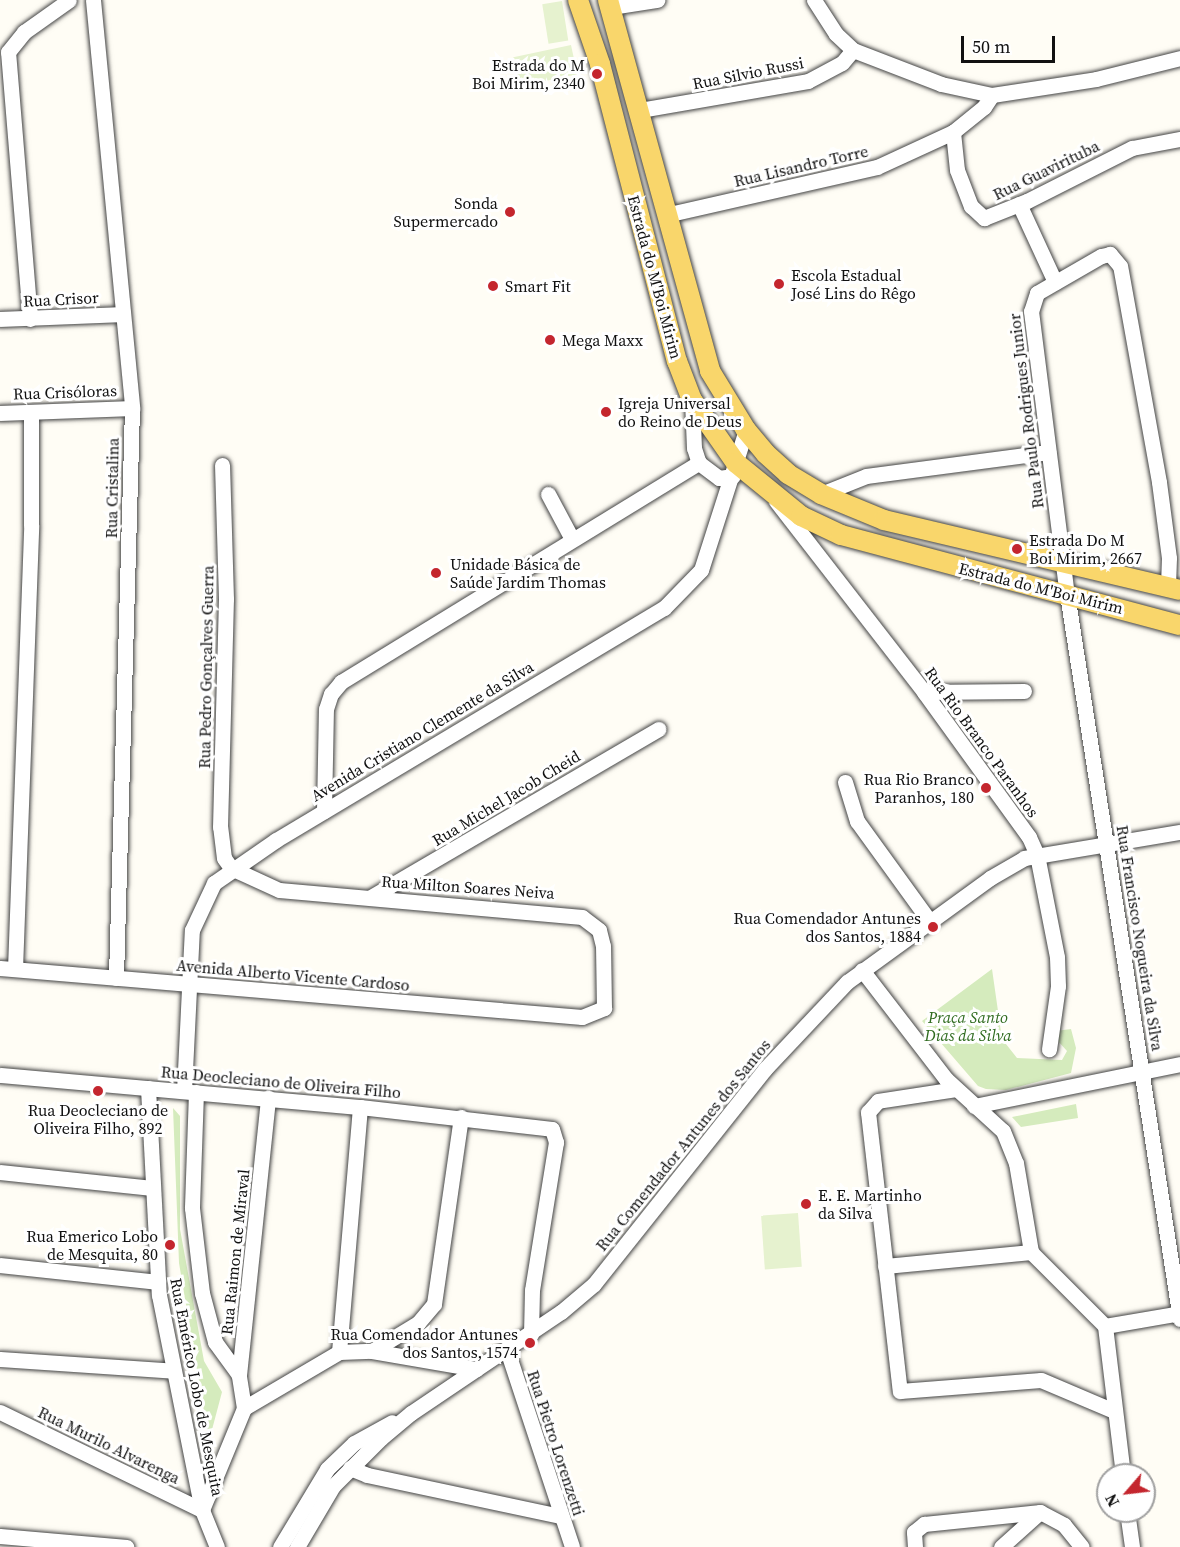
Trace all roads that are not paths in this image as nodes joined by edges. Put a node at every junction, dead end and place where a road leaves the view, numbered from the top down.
1 (69, 0) edge
2 (93, 0) edge
3 (578, 0) edge
4 (657, 0) edge
5 (814, 0) edge
6 (609, 4) edge
7 (853, 50) junction
8 (1180, 58) edge
9 (992, 95) junction
10 (640, 110) junction
11 (953, 132) junction
12 (1180, 139) edge
13 (1019, 204) junction
14 (669, 214) junction
15 (1054, 282) junction
16 (123, 314) junction
17 (30, 319) junction
18 (0, 320) edge
19 (692, 400) junction
20 (132, 408) junction
21 (31, 412) junction
22 (0, 413) edge
23 (746, 430) junction
24 (1048, 452) junction
25 (699, 463) junction
26 (222, 465) dead end
27 (734, 470) junction
28 (548, 494) dead end
29 (821, 494) junction
30 (773, 496) junction
31 (572, 539) junction
32 (1064, 564) junction
33 (1174, 588) edge
34 (1067, 594) junction
35 (1180, 625) edge
36 (924, 692) junction
37 (1024, 692) dead end
38 (658, 729) dead end
39 (845, 783) dead end
40 (324, 811) junction
41 (1180, 832) edge
42 (1108, 845) junction
43 (1037, 855) junction
44 (231, 868) junction
45 (371, 897) junction
46 (930, 922) junction
47 (7, 968) edge
48 (862, 970) junction
49 (116, 978) junction
50 (186, 985) junction
51 (582, 1017) joint
52 (1049, 1049) dead end
53 (1180, 1064) edge
54 (1143, 1070) junction
55 (0, 1074) edge
56 (148, 1088) junction
57 (956, 1089) junction
58 (190, 1092) junction
59 (268, 1098) junction
60 (974, 1106) junction
61 (360, 1107) junction
62 (461, 1117) junction
63 (0, 1172) edge
64 (152, 1188) junction
65 (1031, 1252) junction
66 (0, 1265) edge
67 (885, 1266) junction
68 (158, 1282) junction
69 (1180, 1315) edge
70 (1105, 1326) junction
71 (531, 1334) junction
72 (507, 1350) junction
73 (372, 1351) junction
74 (339, 1352) junction
75 (0, 1359) edge
76 (476, 1369) junction
77 (174, 1371) junction
78 (238, 1375) junction
79 (244, 1408) junction
80 (1114, 1411) junction
81 (0, 1412) edge
82 (411, 1413) junction
83 (1121, 1463) edge
84 (350, 1468) junction
85 (202, 1510) junction
86 (1040, 1512) junction
87 (561, 1516) junction
88 (1129, 1523) edge
89 (0, 1536) edge
90 (127, 1547) edge
91 (217, 1547) edge
92 (280, 1547) edge
93 (297, 1547) edge
94 (572, 1547) edge
95 (915, 1547) edge
96 (1001, 1547) edge
97 (1082, 1547) edge
98 (1132, 1547) edge

1 - 17 street
2 - 16 street, Rua Cristalina
3 - 19 main road, Estrada do M'Boi Mirim
4 - 6 street
5 - 7 street
6 - 10 main road, Estrada do M'Boi Mirim
7 - 9 street
7 - 10 street, Rua Silvio Russi
8 - 9 street
9 - 11 street, Rua Lisandro Torre
10 - 14 main road, Estrada do M'Boi Mirim
11 - 13 street, Rua Guavirituba
11 - 14 street, Rua Lisandro Torre
12 - 13 street, Rua Guavirituba
13 - 15 street
14 - 23 main road, Estrada do M'Boi Mirim
15 - 24 street, Rua Paulo Rodrigues Junior
15 - 33 street, Rua Paulo Rodrigues Junior
16 - 17 street, Rua Crisor
16 - 20 street, Rua Cristalina
17 - 18 street, Rua Crisor
19 - 25 street
19 - 27 main road, Estrada do M'Boi Mirim
20 - 21 street, Rua Crisóloras
20 - 49 street, Rua Cristalina
21 - 22 street, Rua Crisóloras
21 - 47 street
23 - 27 street, Avenida Cristiano Clemente da Silva
23 - 29 main road, Estrada do M'Boi Mirim
24 - 29 street
24 - 32 street, Rua Paulo Rodrigues Junior
25 - 27 street
25 - 31 street
26 - 44 street, Rua Pedro Gonçalves Guerra
27 - 30 main road, Estrada do M'Boi Mirim
27 - 40 street, Avenida Cristiano Clemente da Silva
28 - 31 street
29 - 32 main road, Estrada do M'Boi Mirim
30 - 34 main road, Estrada do M'Boi Mirim
30 - 36 street, Rua Rio Branco Paranhos
31 - 40 street
32 - 33 main road, Estrada do M'Boi Mirim
32 - 34 street, Rua Francisco Nogueira da Silva
34 - 35 main road, Estrada do M'Boi Mirim
34 - 42 street, Rua Francisco Nogueira da Silva
36 - 37 street
36 - 43 street, Rua Rio Branco Paranhos
38 - 45 street, Rua Michel Jacob Cheid
39 - 46 street
40 - 44 street, Avenida Cristiano Clemente da Silva
41 - 42 street, Rua Comendador Antunes dos Santos
42 - 43 street, Rua Comendador Antunes dos Santos
42 - 54 street, Rua Francisco Nogueira da Silva
43 - 46 street, Rua Comendador Antunes dos Santos
43 - 52 street, Rua Rio Branco Paranhos
44 - 45 street, Rua Milton Soares Neiva
44 - 50 street, Avenida Cristiano Clemente da Silva
45 - 51 street, Rua Milton Soares Neiva
46 - 48 street, Rua Comendador Antunes dos Santos
47 - 49 street, Avenida Alberto Vicente Cardoso
48 - 57 street
48 - 71 street, Rua Comendador Antunes dos Santos
49 - 50 street, Avenida Alberto Vicente Cardoso
50 - 51 street, Avenida Alberto Vicente Cardoso
50 - 58 street, Avenida Cristiano Clemente da Silva
53 - 54 street
54 - 60 street
54 - 69 street, Rua Francisco Nogueira da Silva
55 - 56 street, Rua Deocleciano de Oliveira Filho
56 - 58 street, Rua Deocleciano de Oliveira Filho
56 - 64 street, Rua Emérico Lobo de Mesquita
57 - 60 street
57 - 67 street
58 - 59 street, Rua Deocleciano de Oliveira Filho
58 - 78 street, Avenida Cristiano Clemente da Silva
59 - 61 street, Rua Deocleciano de Oliveira Filho
59 - 78 street, Rua Raimon de Miraval
60 - 65 street
61 - 62 street, Rua Deocleciano de Oliveira Filho
61 - 74 street
62 - 71 street, Rua Deocleciano de Oliveira Filho
62 - 73 street
63 - 64 street
64 - 68 street, Rua Emérico Lobo de Mesquita
65 - 67 street
65 - 70 street
66 - 68 street
67 - 80 street
68 - 77 street, Rua Emérico Lobo de Mesquita
69 - 70 street
70 - 80 street
71 - 72 street, Rua Comendador Antunes dos Santos
72 - 76 street, Rua Comendador Antunes dos Santos
72 - 87 street, Rua Pietro Lorenzetti
73 - 74 street
73 - 76 street
74 - 79 street
75 - 77 street
76 - 82 street, Rua Comendador Antunes dos Santos
77 - 85 street, Rua Emérico Lobo de Mesquita
78 - 79 street, Rua Raimon de Miraval
79 - 85 street
80 - 83 street
81 - 85 street, Rua Murilo Alvarenga
82 - 84 street, Rua Comendador Antunes dos Santos
82 - 92 street, Rua Comendador Antunes dos Santos
84 - 87 street
84 - 93 street, Rua Comendador Antunes dos Santos
85 - 91 street, Rua Emérico Lobo de Mesquita
86 - 95 street
86 - 96 street
86 - 97 street
87 - 94 street, Rua Pietro Lorenzetti
88 - 98 street
89 - 90 street

